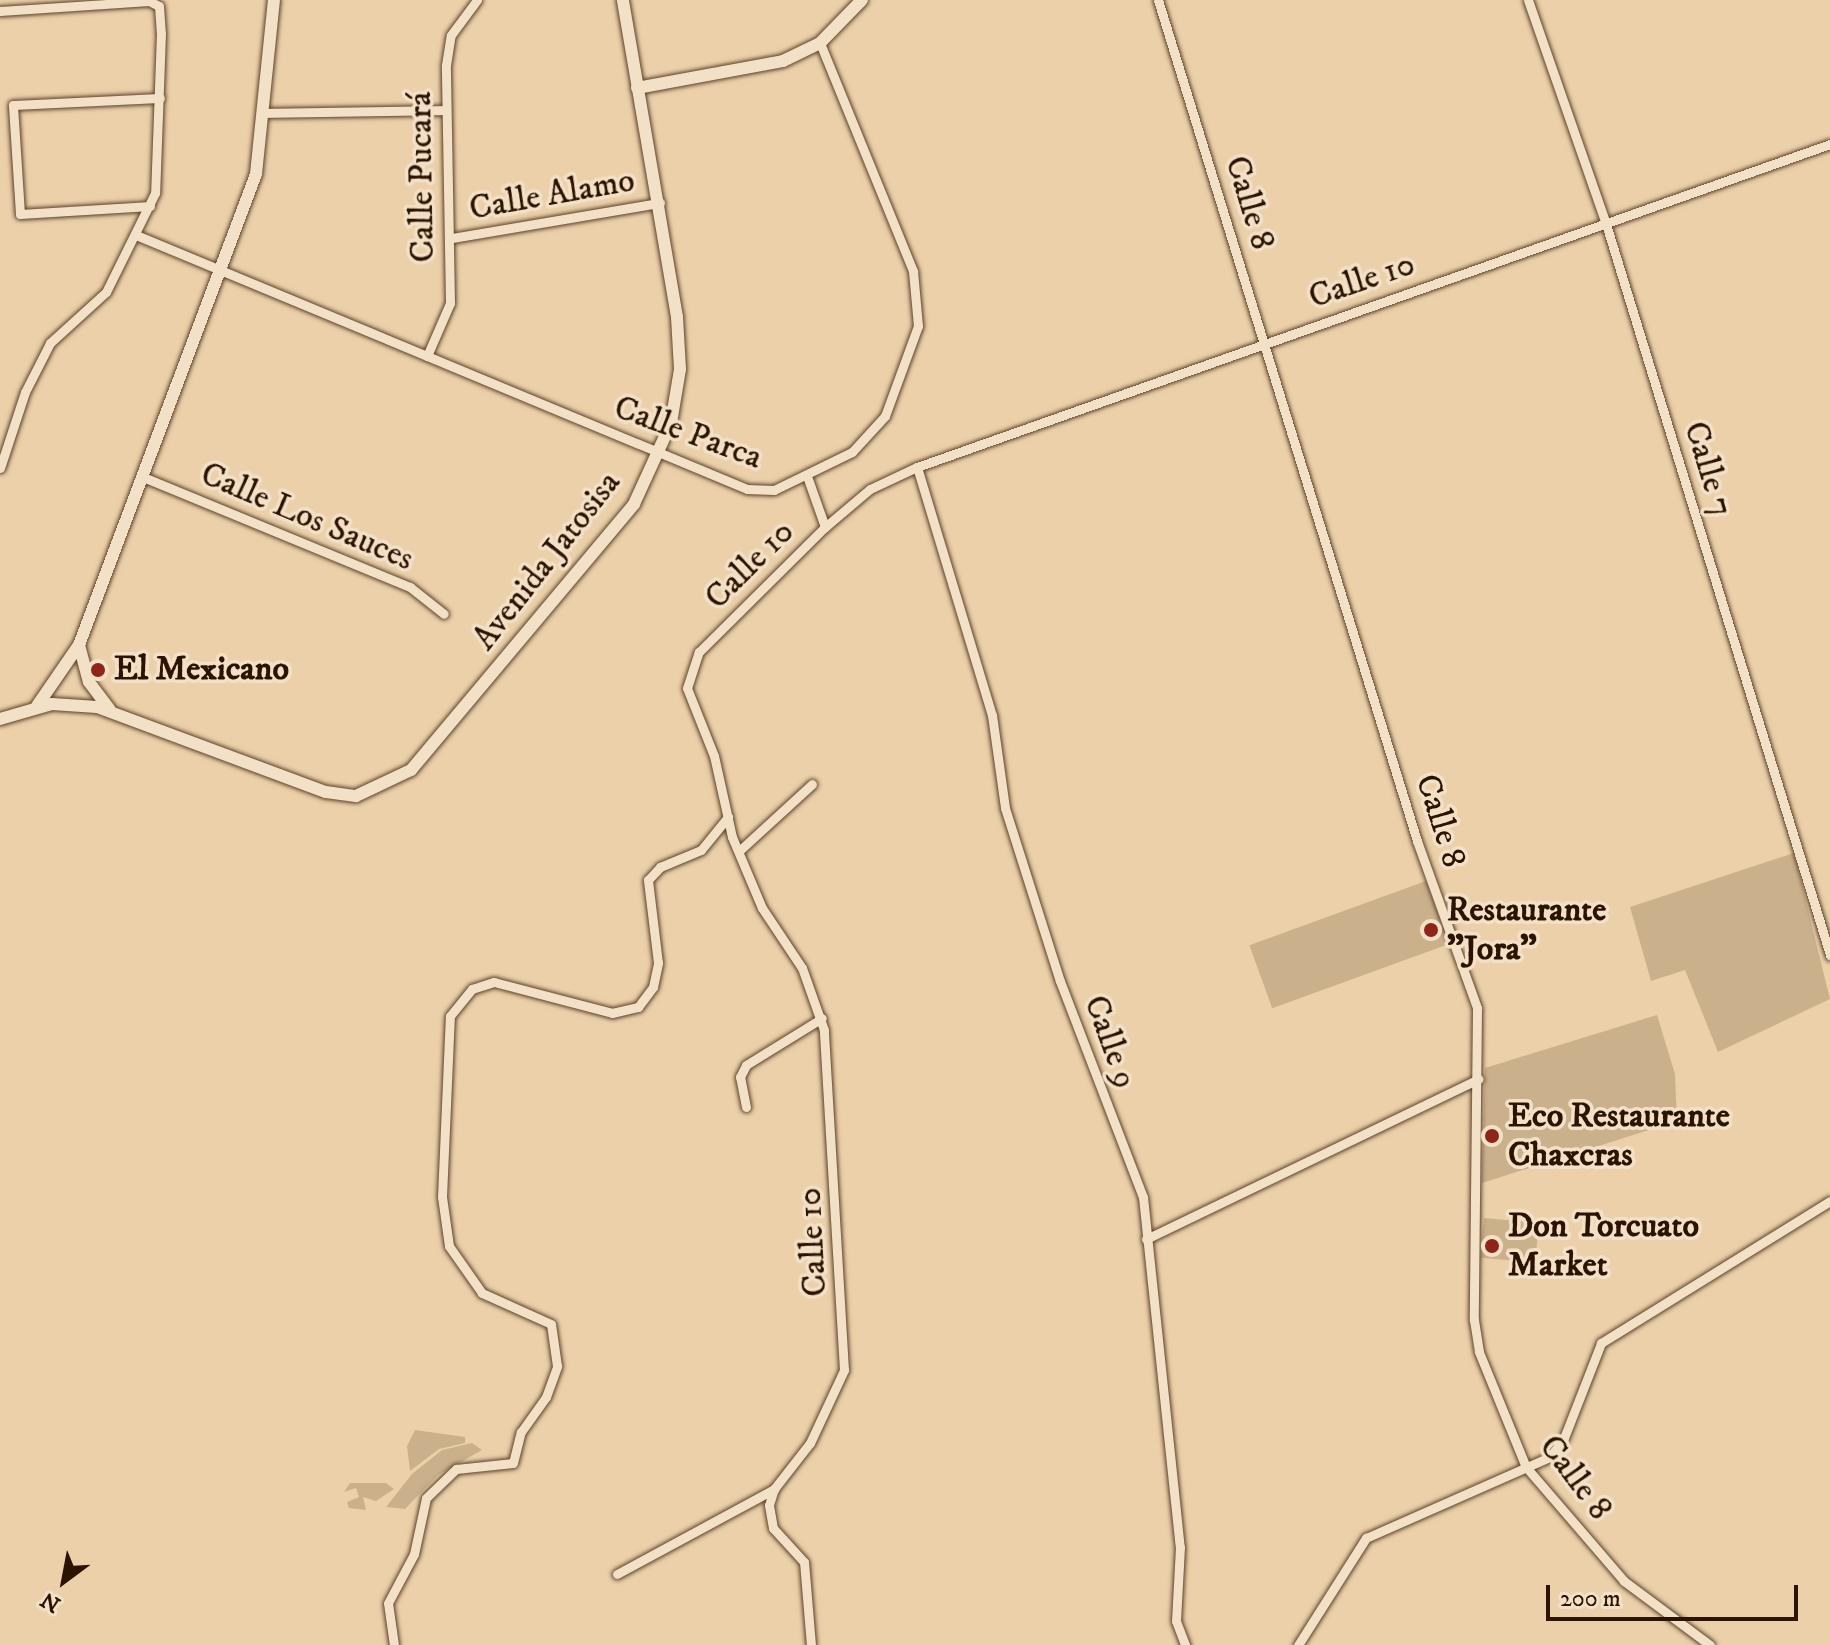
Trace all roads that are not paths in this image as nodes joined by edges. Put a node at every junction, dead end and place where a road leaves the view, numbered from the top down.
1 (274, 0) edge
2 (477, 0) edge
3 (623, 0) edge
4 (862, 0) edge
5 (1158, 0) edge
6 (1528, 0) edge
7 (66, 3) edge
8 (0, 11) edge
9 (820, 43) junction
10 (637, 88) junction
11 (160, 98) junction
12 (446, 110) junction
13 (263, 113) junction
14 (1830, 144) edge
15 (660, 203) junction
16 (150, 206) junction
17 (1606, 224) junction
18 (136, 235) junction
19 (452, 238) junction
20 (221, 272) junction
21 (1264, 343) junction
22 (427, 356) junction
23 (660, 454) junction
24 (0, 463) edge
25 (917, 467) junction
26 (143, 477) junction
27 (808, 479) junction
28 (825, 527) junction
29 (444, 614) dead end
30 (79, 645) junction
31 (37, 707) junction
32 (112, 712) junction
33 (0, 719) edge
34 (812, 784) dead end
35 (728, 817) junction
36 (739, 851) junction
37 (1830, 955) edge
38 (822, 1018) junction
39 (1479, 1079) junction
40 (746, 1107) dead end
41 (1830, 1201) edge
42 (1146, 1239) junction
43 (1526, 1467) junction
44 (774, 1489) junction
45 (617, 1574) dead end
46 (394, 1645) edge
47 (811, 1645) edge
48 (1185, 1645) edge
49 (1298, 1645) edge
50 (1710, 1645) edge

1 - 13 street
2 - 12 street, Calle Pucará
3 - 10 street, Avenida Jatosisa
4 - 9 street
5 - 21 street, Calle 8
6 - 17 street, Calle 7
7 - 8 street
7 - 11 street
9 - 10 street
9 - 27 street, Calle Parca
10 - 15 street, Avenida Jatosisa
11 - 16 street
11 - 16 street
12 - 13 street
12 - 19 street, Calle Pucará
13 - 20 street
14 - 17 street, Calle 10
15 - 19 street, Calle Alamo
15 - 23 street, Avenida Jatosisa
16 - 18 street
17 - 21 street, Calle 10
17 - 37 street, Calle 7
18 - 20 street, Calle Parca
18 - 24 street
19 - 22 street, Calle Pucará
20 - 22 street, Calle Parca
20 - 26 street
21 - 25 street, Calle 10
21 - 39 street, Calle 8
22 - 23 street, Calle Parca
23 - 27 street, Calle Parca
23 - 32 street, Avenida Jatosisa
25 - 28 street, Calle 10
25 - 42 street, Calle 9
26 - 29 street, Calle Los Sauces
26 - 30 street
27 - 28 street
28 - 35 street, Calle 10
30 - 31 street
30 - 32 street
31 - 32 street, Avenida Jatosisa
31 - 33 street, Avenida Jatosisa
34 - 36 street
35 - 36 street, Calle 10
35 - 46 street
36 - 38 street, Calle 10
38 - 40 street
38 - 44 street, Calle 10
39 - 42 street
39 - 43 street, Calle 8
41 - 43 street
42 - 48 street, Calle 9
43 - 49 street
43 - 50 street, Calle 8
44 - 45 street
44 - 47 street

